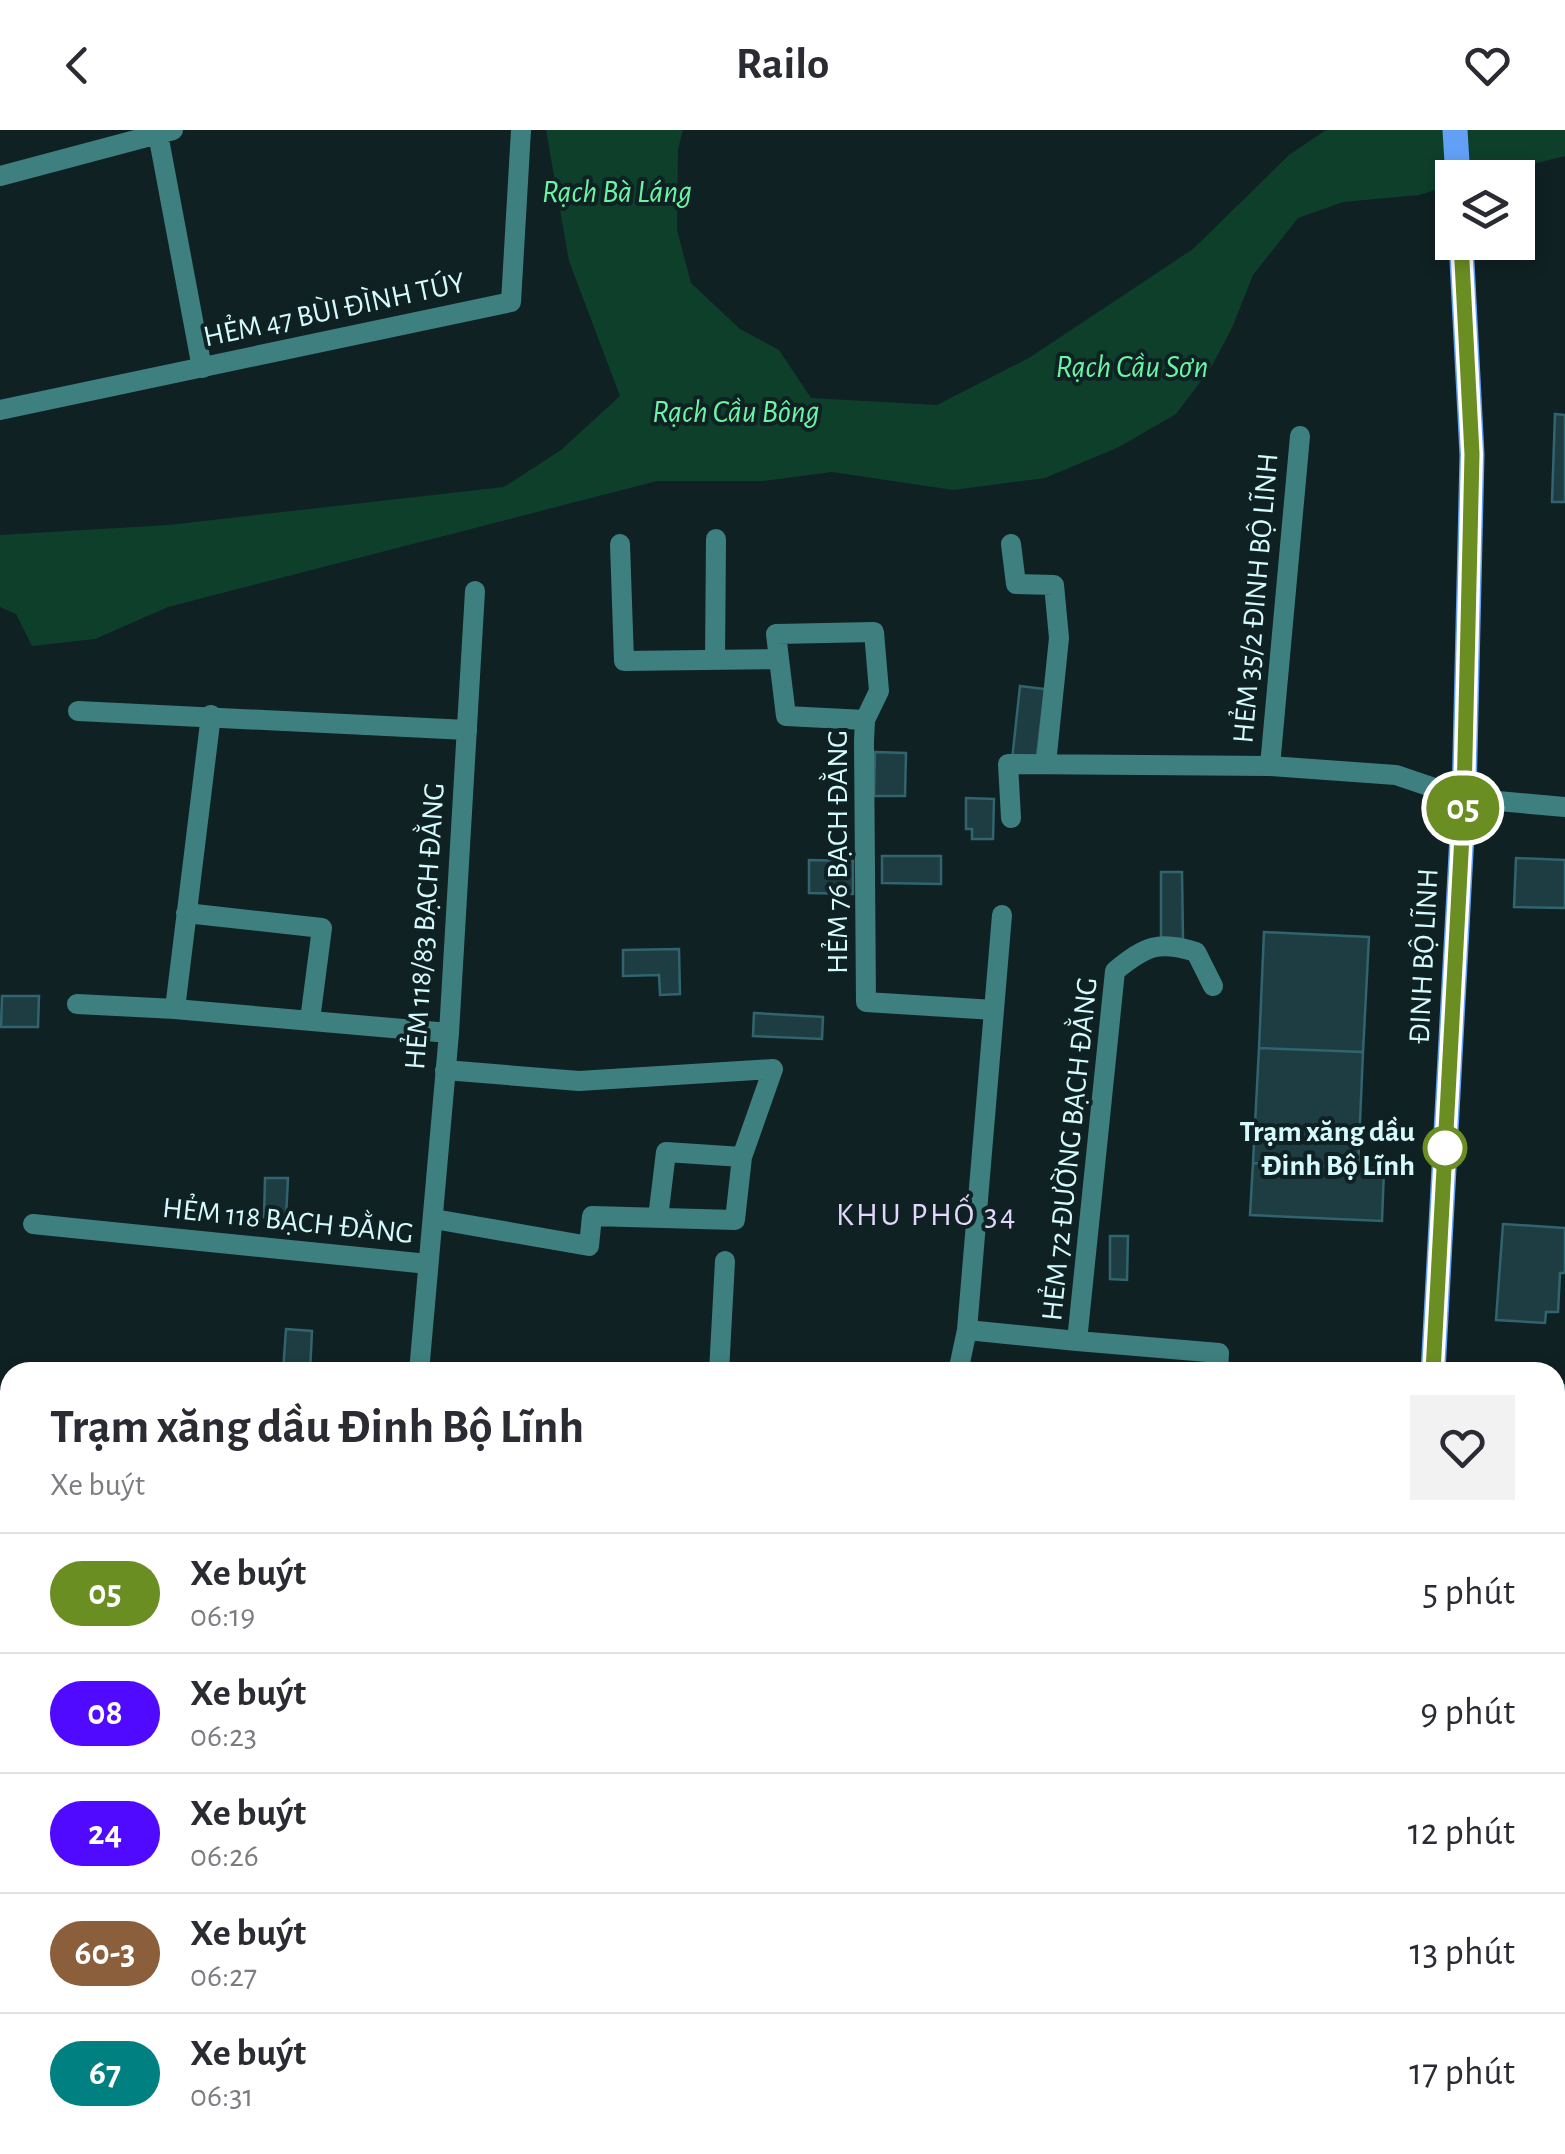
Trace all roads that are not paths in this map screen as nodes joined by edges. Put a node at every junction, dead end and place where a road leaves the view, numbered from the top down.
1 (520, 130) edge
2 (1455, 130) edge
3 (163, 132) edge
4 (1457, 160) edge
5 (0, 176) edge
6 (1462, 260) edge
7 (202, 368) junction
8 (0, 410) edge
9 (1300, 436) dead end
10 (716, 539) dead end
11 (620, 544) dead end
12 (1011, 544) dead end
13 (475, 591) dead end
14 (779, 658) junction
15 (715, 660) junction
16 (78, 711) dead end
17 (210, 715) junction
18 (865, 720) junction
19 (467, 730) junction
20 (1046, 764) junction
21 (1270, 766) junction
22 (1464, 798) junction
23 (1565, 808) edge
24 (1011, 818) dead end
25 (186, 913) junction
26 (1002, 915) dead end
27 (1213, 986) dead end
28 (76, 1004) dead end
29 (175, 1009) junction
30 (994, 1010) junction
31 (310, 1020) junction
32 (450, 1033) junction
33 (445, 1070) junction
34 (742, 1157) junction
35 (658, 1218) junction
36 (434, 1219) junction
37 (33, 1224) dead end
38 (725, 1260) dead end
39 (428, 1264) junction
40 (967, 1330) junction
41 (1078, 1341) junction
42 (420, 1362) edge
43 (720, 1362) edge
44 (960, 1362) edge
45 (1219, 1362) edge
46 (1434, 1362) edge

1 - 7 street, HẺM 47 BÙI ĐÌNH TÚY
2 - 4 main road
3 - 5 street
3 - 7 street
6 - 22 main road, ĐINH BỘ LĨNH
7 - 8 street, HẺM 47 BÙI ĐÌNH TÚY
9 - 21 street, HẺM 35/2 ĐINH BỘ LĨNH
10 - 15 street
11 - 15 street
12 - 20 street
13 - 19 street, HẺM 118/83 BẠCH ĐẰNG
14 - 15 street
14 - 18 street
14 - 18 street, HẺM 76 BẠCH ĐẰNG
16 - 17 street
17 - 19 street
17 - 25 street
18 - 30 street, HẺM 76 BẠCH ĐẰNG
19 - 32 street, HẺM 118/83 BẠCH ĐẰNG
20 - 21 street
20 - 24 street
21 - 22 street
22 - 23 street
22 - 46 main road, ĐINH BỘ LĨNH
25 - 29 street
25 - 31 street
26 - 30 street
27 - 41 street, HẺM 72 ĐƯỜNG BẠCH ĐẰNG
28 - 29 street
29 - 31 street
30 - 40 street
31 - 32 street
32 - 33 street, HẺM 118/83 BẠCH ĐẰNG
33 - 34 street
33 - 36 street, HẺM 118/83 BẠCH ĐẰNG
34 - 35 street
34 - 35 street
35 - 36 street
36 - 39 street, HẺM 118/83 BẠCH ĐẰNG
37 - 39 street, HẺM 118 BẠCH ĐẰNG
38 - 43 street
39 - 42 street, HẺM 118 BẠCH ĐẰNG
40 - 41 street, HẺM 72 ĐƯỜNG BẠCH ĐẰNG
40 - 44 street
41 - 45 street, HẺM 72 ĐƯỜNG BẠCH ĐẰNG

